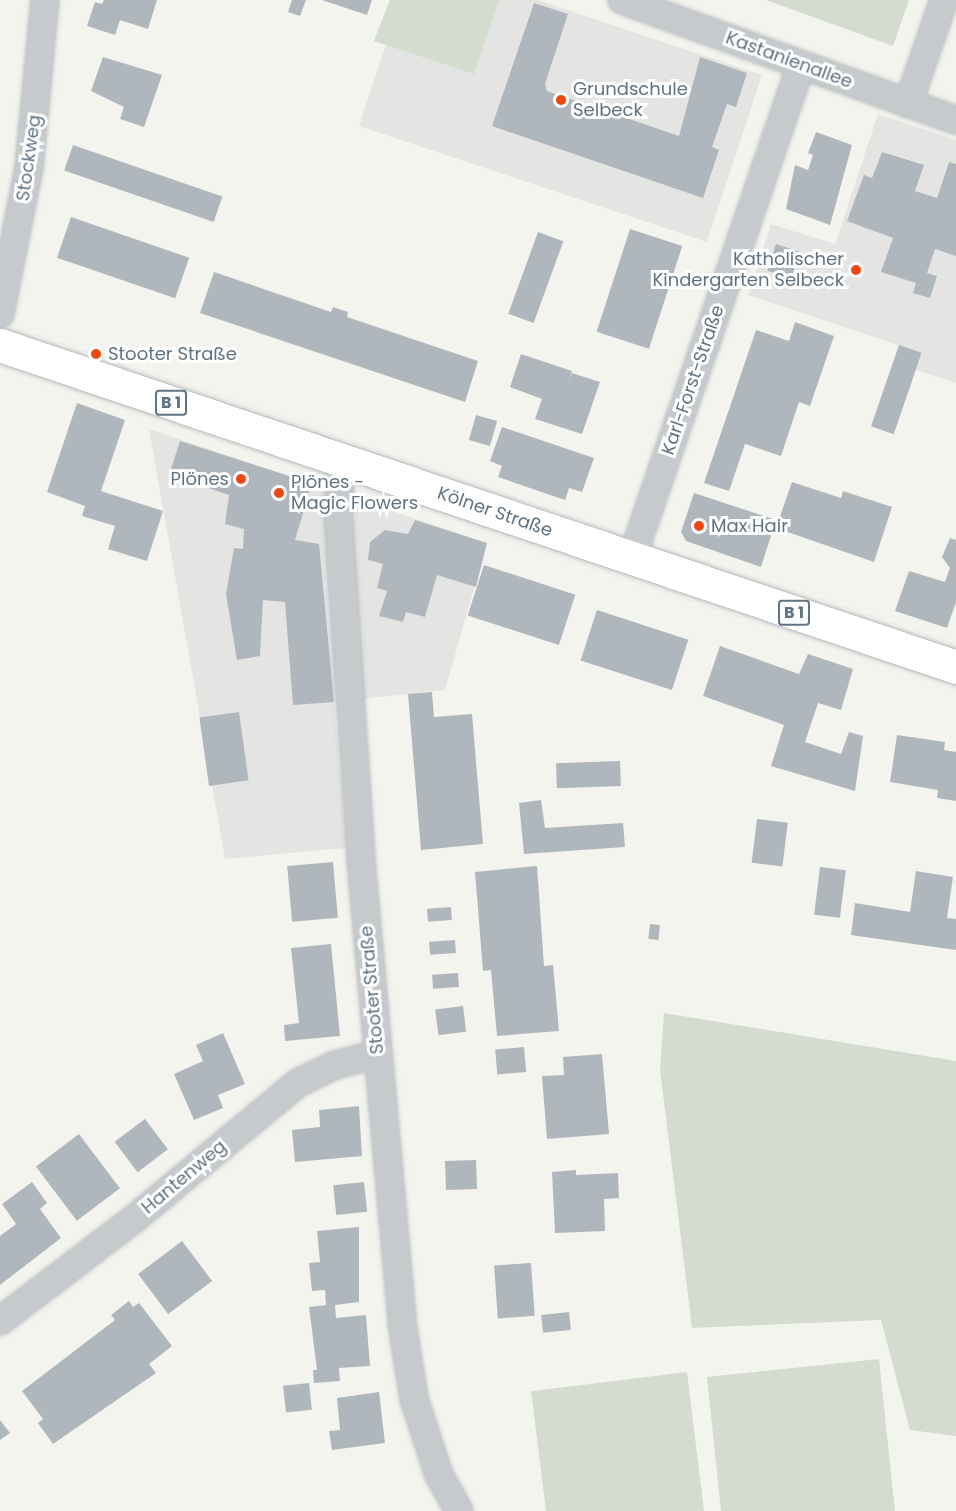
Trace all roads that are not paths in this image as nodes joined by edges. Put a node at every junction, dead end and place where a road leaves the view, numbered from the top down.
1 (45, 0) edge
2 (622, 0) edge
3 (944, 0) edge
4 (687, 10) edge
5 (801, 65) junction
6 (908, 104) junction
7 (956, 120) edge
8 (0, 314) edge
9 (0, 345) edge
10 (342, 459) junction
11 (632, 558) junction
12 (956, 668) edge
13 (378, 1054) junction
14 (0, 1321) edge
15 (459, 1511) edge

1 - 8 street, Stockweg
2 - 4 street, Kastanienallee
3 - 6 street
4 - 5 street, Kastanienallee
5 - 6 street, Kastanienallee
5 - 11 street, Karl-Forst-Straße
6 - 7 street, Kastanienallee
9 - 10 main road, Kölner Straße / B 1
10 - 11 main road, Kölner Straße / B 1
10 - 13 street, Stooter Straße
11 - 12 main road, Kölner Straße / B 1
13 - 14 street, Hantenweg
13 - 15 street, Stooter Straße

